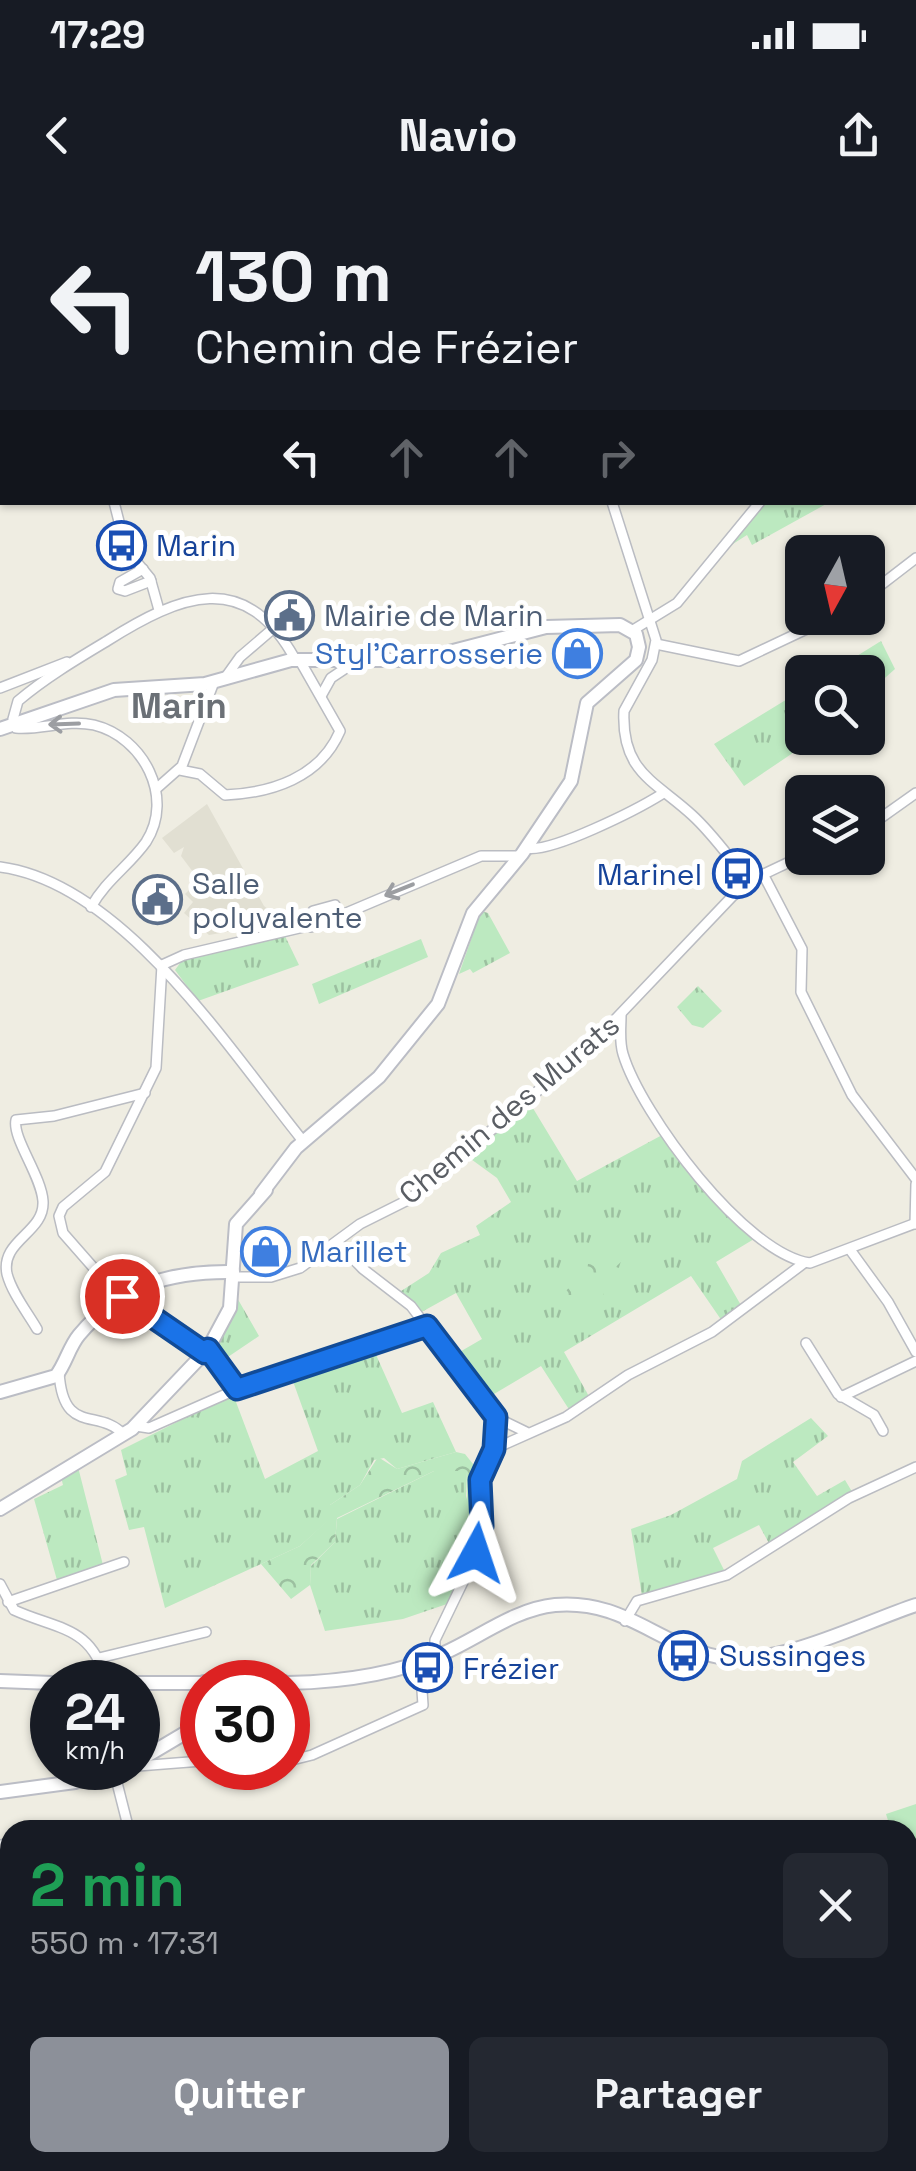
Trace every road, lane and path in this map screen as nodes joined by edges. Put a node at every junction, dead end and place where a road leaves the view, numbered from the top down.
1 (613, 505) edge
2 (758, 505) edge
3 (113, 506) edge
4 (916, 558) edge
5 (143, 568) junction
6 (151, 581) junction
7 (885, 582) edge
8 (159, 610) junction
9 (650, 623) junction
10 (275, 627) junction
11 (633, 630) junction
12 (794, 635) edge
13 (656, 644) junction
14 (297, 659) junction
15 (358, 660) junction
16 (74, 662) junction
17 (220, 680) junction
18 (0, 688) edge
19 (321, 696) junction
20 (7, 727) edge
21 (180, 770) junction
22 (156, 788) junction
23 (916, 793) edge
24 (662, 794) junction
25 (885, 815) edge
26 (523, 852) junction
27 (785, 864) edge
28 (0, 867) edge
29 (762, 874) junction
30 (748, 880) junction
31 (91, 907) junction
32 (341, 916) junction
33 (310, 927) junction
34 (162, 965) junction
35 (621, 1015) junction
36 (145, 1093) junction
37 (305, 1144) junction
38 (916, 1182) edge
39 (916, 1224) edge
40 (338, 1242) junction
41 (851, 1251) junction
42 (804, 1263) junction
43 (233, 1275) junction
44 (121, 1297) junction
45 (424, 1322) junction
46 (37, 1330) dead end
47 (806, 1343) dead end
48 (207, 1351) junction
49 (916, 1352) edge
50 (916, 1361) edge
51 (59, 1372) junction
52 (237, 1389) junction
53 (0, 1392) edge
54 (842, 1397) junction
55 (496, 1417) junction
56 (130, 1430) junction
57 (526, 1432) junction
58 (883, 1432) dead end
59 (494, 1449) junction
60 (916, 1467) edge
61 (0, 1509) edge
62 (124, 1562) dead end
63 (0, 1584) edge
64 (8, 1602) junction
65 (916, 1605) edge
66 (625, 1620) junction
67 (206, 1632) dead end
68 (435, 1657) junction
69 (99, 1658) joint
70 (420, 1662) junction
71 (0, 1680) edge
72 (310, 1681) edge
73 (30, 1682) edge
74 (310, 1756) edge
75 (30, 1788) edge
76 (122, 1790) edge
77 (0, 1792) edge
78 (127, 1820) edge

1 - 9 street
2 - 9 street
3 - 5 street
4 - 7 street
5 - 6 street
5 - 6 street
6 - 8 street
8 - 10 street
8 - 16 street
9 - 11 street
9 - 13 street
10 - 14 street
10 - 17 street
11 - 15 street
11 - 26 street
12 - 13 street
13 - 24 street
14 - 15 street
14 - 17 street
14 - 19 street
15 - 19 street
16 - 18 street
16 - 20 street
17 - 20 street
17 - 21 street
19 - 21 street
22 -> 20 street
21 - 22 street
22 - 31 street
23 - 25 street
24 - 26 street
24 - 30 street
26 -> 32 street
26 - 37 street
27 - 29 street
28 - 31 street
29 - 30 street
29 - 38 street
30 - 35 street, Chemin des Murats
31 - 34 street
32 - 33 street
32 - 33 street
33 - 34 street
34 - 36 street
34 - 37 street
35 - 40 street, Chemin des Murats
35 - 42 street
36 - 44 street
36 - 46 street
37 - 43 street
38 - 39 street
39 - 41 street
40 - 43 street, Chemin des Murats
40 - 45 street
41 - 42 street
41 - 49 street
42 - 57 street
43 - 44 street
43 - 48 street
44 - 48 street
44 - 51 street
45 - 52 street
45 - 55 street
47 - 54 street
48 - 52 street
48 - 56 street
50 - 54 street
51 - 53 street
51 - 56 street
52 - 56 street
54 - 58 street
55 - 57 street
55 - 59 street
56 - 61 street
57 - 59 street
59 - 68 street
60 - 66 street
62 - 64 street
63 - 64 street
64 - 69 street
65 - 66 street
66 - 68 street
67 - 69 street
68 - 70 street
70 - 72 street
70 - 74 street
71 - 73 street
75 - 77 street
76 - 78 street

